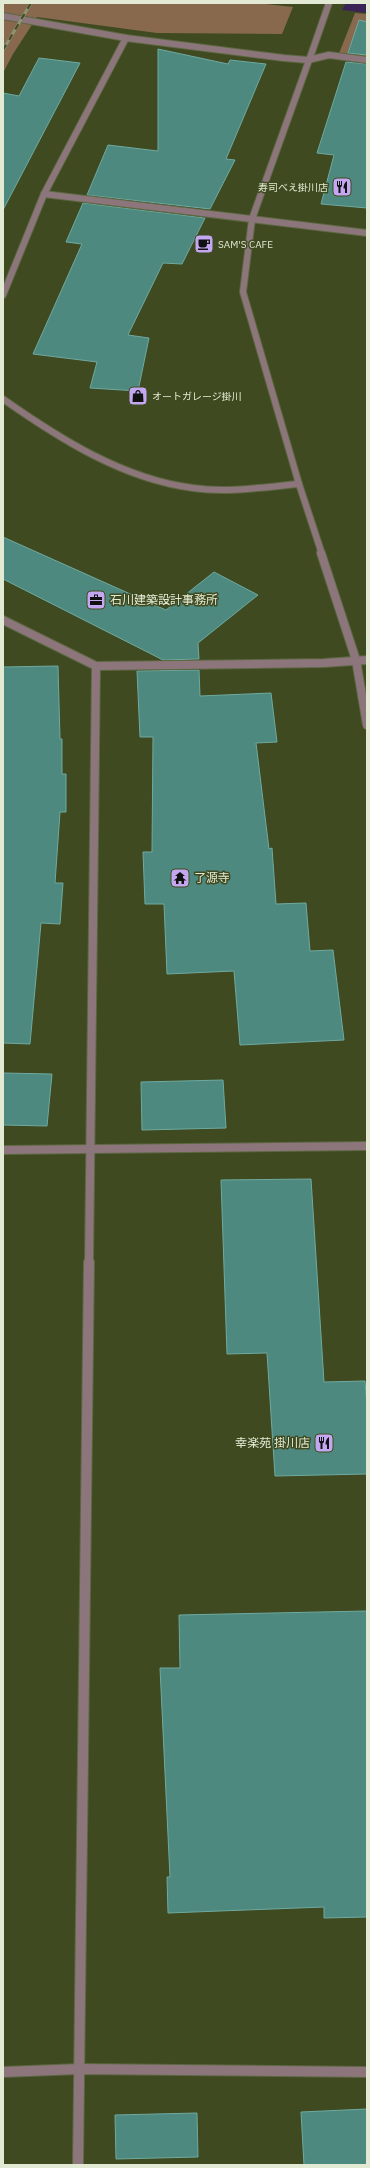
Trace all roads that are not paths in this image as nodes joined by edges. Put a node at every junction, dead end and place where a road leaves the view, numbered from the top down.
1 (329, 3) edge
2 (3, 16) edge
3 (126, 38) junction
4 (308, 60) junction
5 (367, 60) edge
6 (44, 194) junction
7 (252, 219) junction
8 (367, 233) edge
9 (3, 295) edge
10 (3, 398) edge
11 (299, 484) junction
12 (3, 620) edge
13 (356, 660) junction
14 (367, 660) edge
15 (96, 666) junction
16 (367, 725) edge
17 (367, 1146) edge
18 (89, 1149) junction
19 (3, 1150) edge
20 (80, 2069) junction
21 (3, 2072) edge
22 (367, 2072) edge
23 (78, 2165) edge

1 - 4 street, bridge
2 - 3 street
3 - 4 street
3 - 6 street
4 - 5 street
4 - 7 street
6 - 7 street
6 - 9 street
7 - 8 street
7 - 11 street
10 - 11 street
11 - 13 street
12 - 15 street
13 - 14 street
13 - 15 street
13 - 16 street
15 - 18 street
17 - 18 street
18 - 19 street
18 - 20 street
20 - 21 street
20 - 22 street
20 - 23 street

